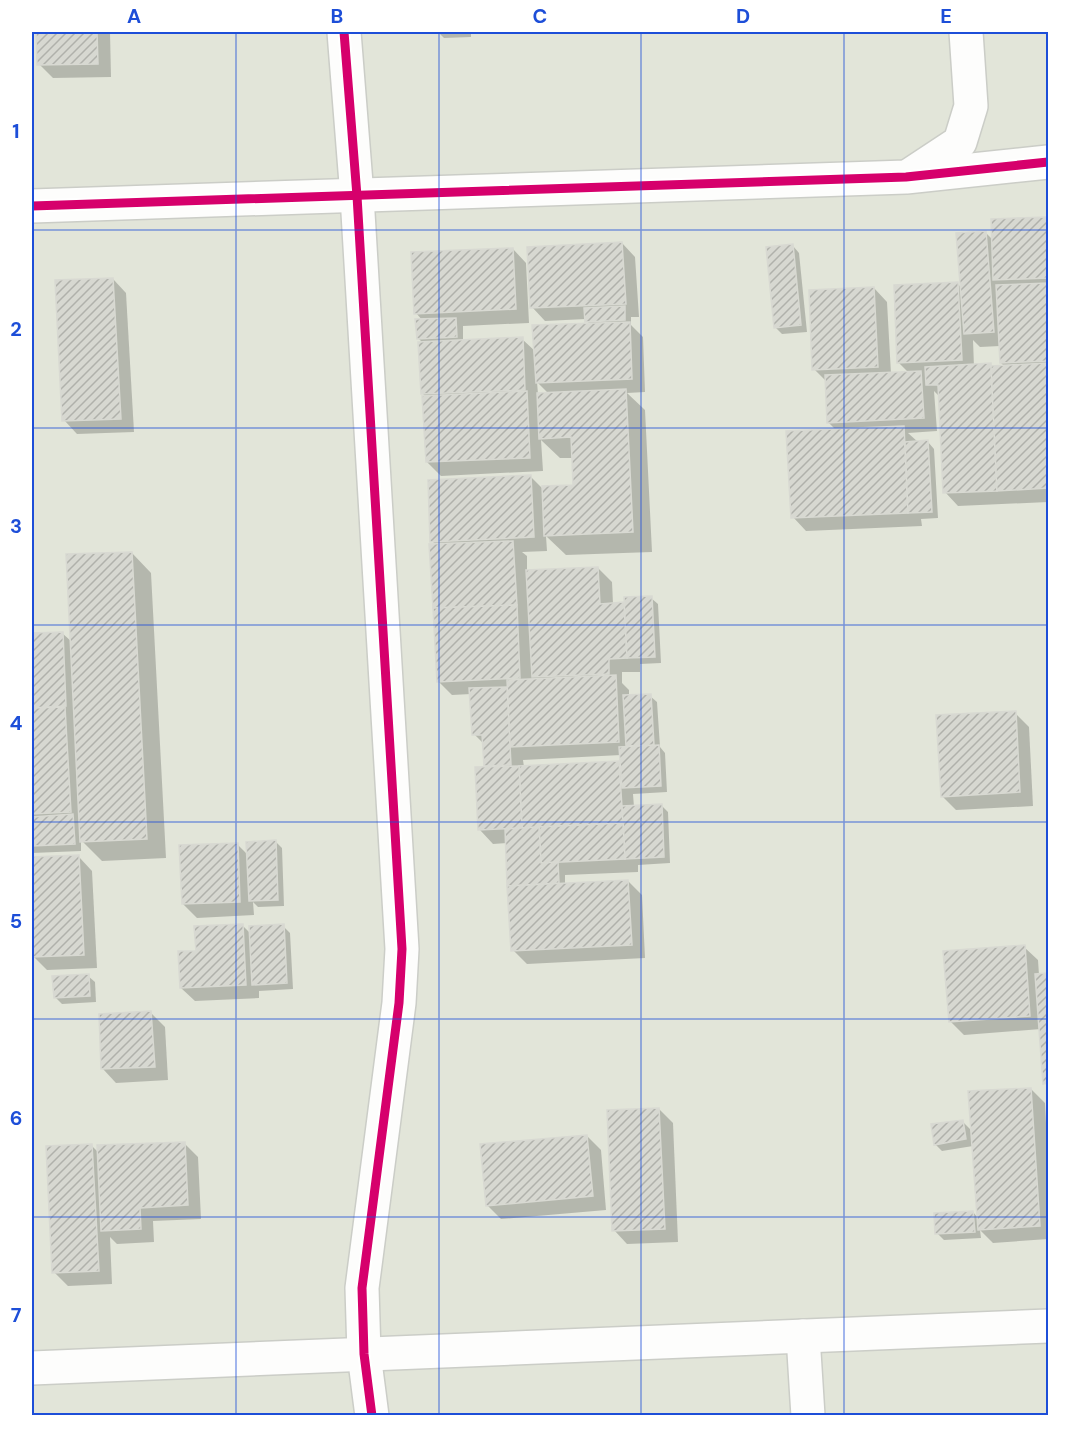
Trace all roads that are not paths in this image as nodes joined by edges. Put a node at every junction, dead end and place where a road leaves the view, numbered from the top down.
1 (344, 32) edge
2 (966, 32) edge
3 (1048, 162) edge
4 (906, 177) junction
5 (357, 196) junction
6 (32, 206) edge
7 (1048, 1326) edge
8 (803, 1336) junction
9 (364, 1354) junction
10 (32, 1368) edge
11 (372, 1416) edge
12 (808, 1416) edge

1 - 5 street
2 - 4 street
3 - 4 street
4 - 5 street
5 - 6 street
5 - 9 street
7 - 8 street
8 - 9 street
8 - 12 street
9 - 10 street
9 - 11 street

